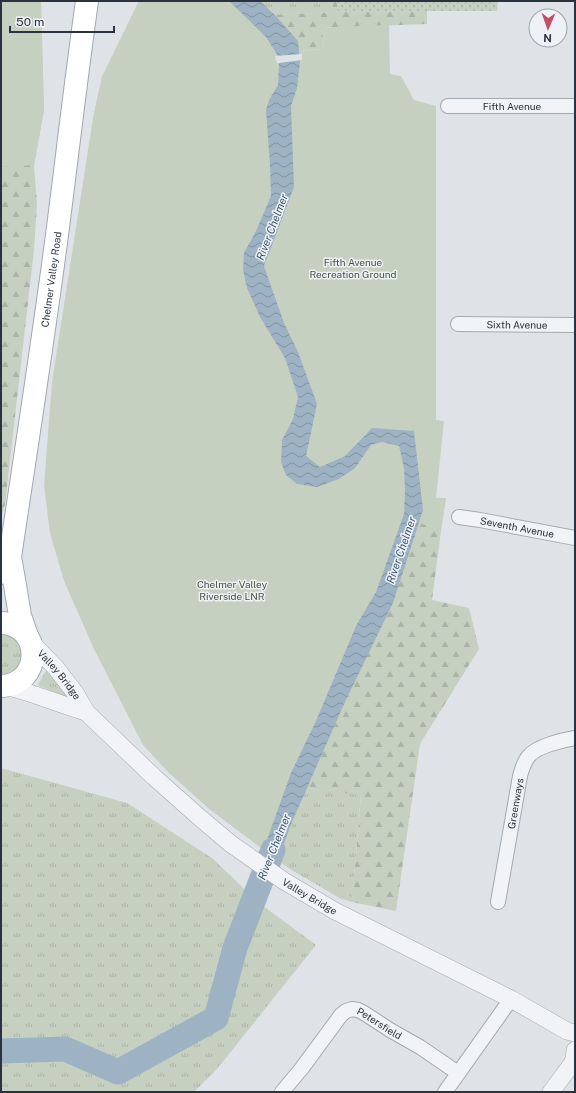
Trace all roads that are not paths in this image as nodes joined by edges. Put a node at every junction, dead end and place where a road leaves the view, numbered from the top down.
1 (87, 1) edge
2 (448, 106) dead end
3 (575, 106) edge
4 (458, 324) dead end
5 (575, 325) edge
6 (18, 503) junction
7 (459, 517) dead end
8 (1, 537) edge
9 (575, 538) edge
10 (5, 565) edge
11 (1, 622) edge
12 (28, 638) junction
13 (2, 686) edge
14 (86, 712) junction
15 (575, 738) edge
16 (498, 902) dead end
17 (511, 999) junction
18 (571, 1032) edge
19 (575, 1050) edge
20 (458, 1073) junction
21 (282, 1092) edge
22 (445, 1092) edge
23 (551, 1092) edge

1 - 6 main road, Chelmer Valley Road
2 - 3 street, Fifth Avenue
4 - 5 street, Sixth Avenue
6 - 8 main road
6 - 10 main road, Chelmer Valley Road
7 - 9 street, Seventh Avenue
10 - 12 main road, Chelmer Valley Road
11 - 12 main road
12 - 13 main road, Chelmer Valley Road
12 - 14 street, Valley Bridge
13 - 14 street, Valley Bridge
14 - 17 street, Valley Bridge
15 - 16 street, Greenways
17 - 18 street, Valley Bridge
17 - 20 street
18 - 19 street, Valley Bridge
19 - 23 street
20 - 21 street, Petersfield
20 - 22 street

